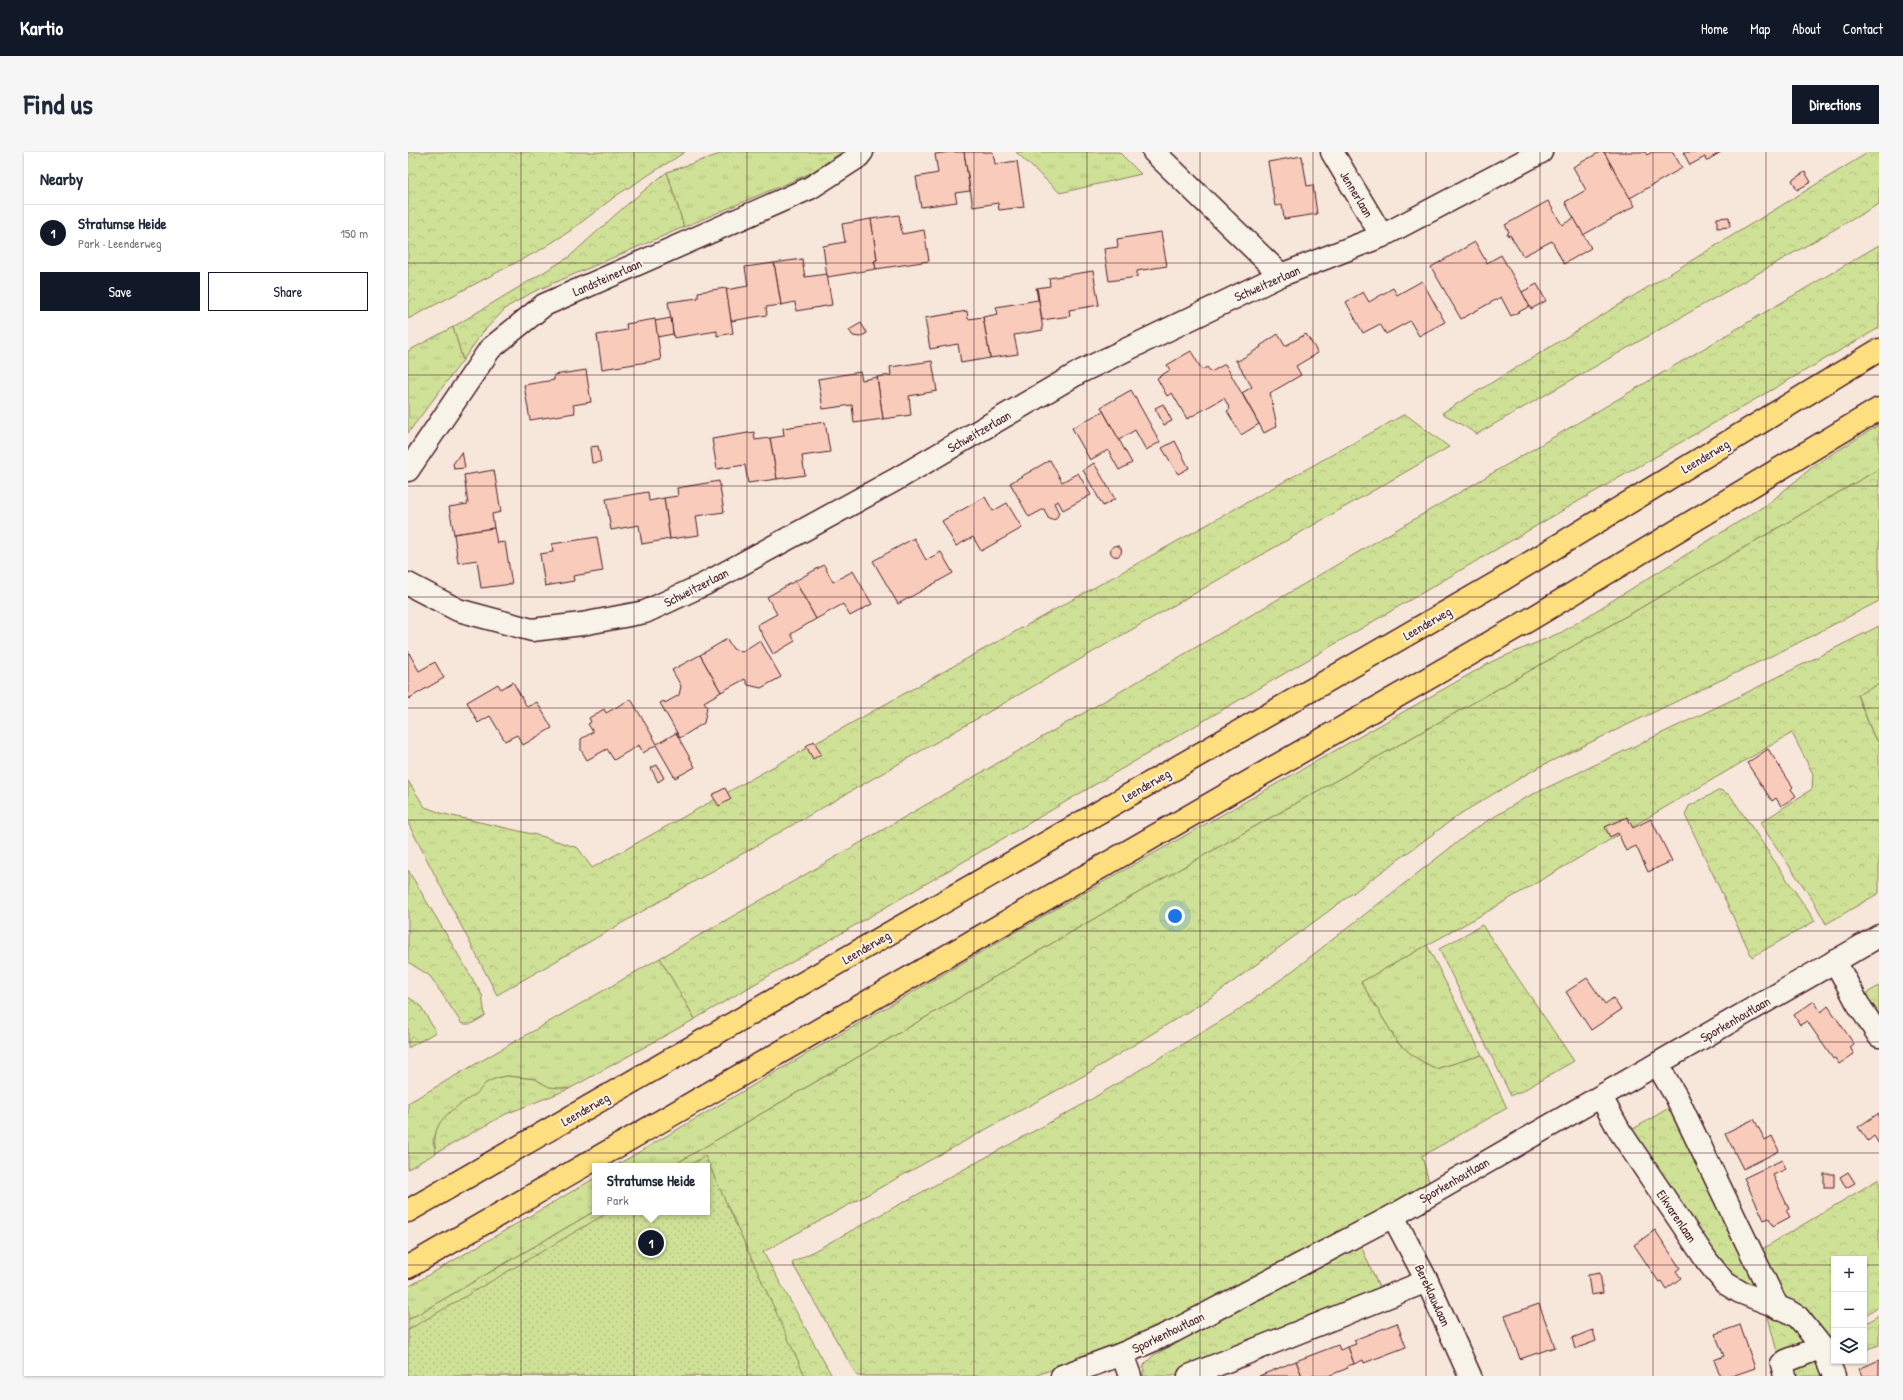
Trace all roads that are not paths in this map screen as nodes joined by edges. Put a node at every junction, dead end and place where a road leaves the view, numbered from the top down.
1 (862, 152) edge
2 (1154, 152) edge
3 (1332, 152) edge
4 (1541, 152) edge
5 (1382, 236) junction
6 (1282, 275) junction
7 (1879, 350) edge
8 (1879, 409) edge
9 (408, 470) edge
10 (408, 584) edge
11 (1879, 936) edge
12 (1835, 961) junction
13 (1879, 1036) edge
14 (1657, 1064) junction
15 (1601, 1097) junction
16 (408, 1211) edge
17 (1393, 1216) junction
18 (408, 1266) edge
19 (1427, 1280) junction
20 (1778, 1308) junction
21 (1822, 1347) junction
22 (1122, 1354) junction
23 (1062, 1376) edge
24 (1130, 1376) edge
25 (1189, 1376) edge
26 (1470, 1376) edge
27 (1785, 1376) edge
28 (1834, 1376) edge

1 - 9 street, Landsteinerlaan
2 - 6 street
3 - 5 street, Jennerlaan
4 - 5 street, Schweitzerlaan
5 - 6 street, Schweitzerlaan
6 - 10 street, Schweitzerlaan
7 - 16 main road, Leenderweg
8 - 18 main road
11 - 12 street, Sporkenhoutlaan
12 - 13 street
12 - 14 street, Sporkenhoutlaan
14 - 15 street, Sporkenhoutlaan
14 - 20 street
15 - 17 street, Sporkenhoutlaan
15 - 20 street, Eikvarenlaan
17 - 19 street, Bereklauwlaan
17 - 22 street, Sporkenhoutlaan
19 - 25 street
19 - 26 street, Bereklauwlaan
20 - 21 street, Eikvarenlaan
21 - 27 street
21 - 28 street, Eikvarenlaan
22 - 23 street, Sporkenhoutlaan
22 - 24 street

